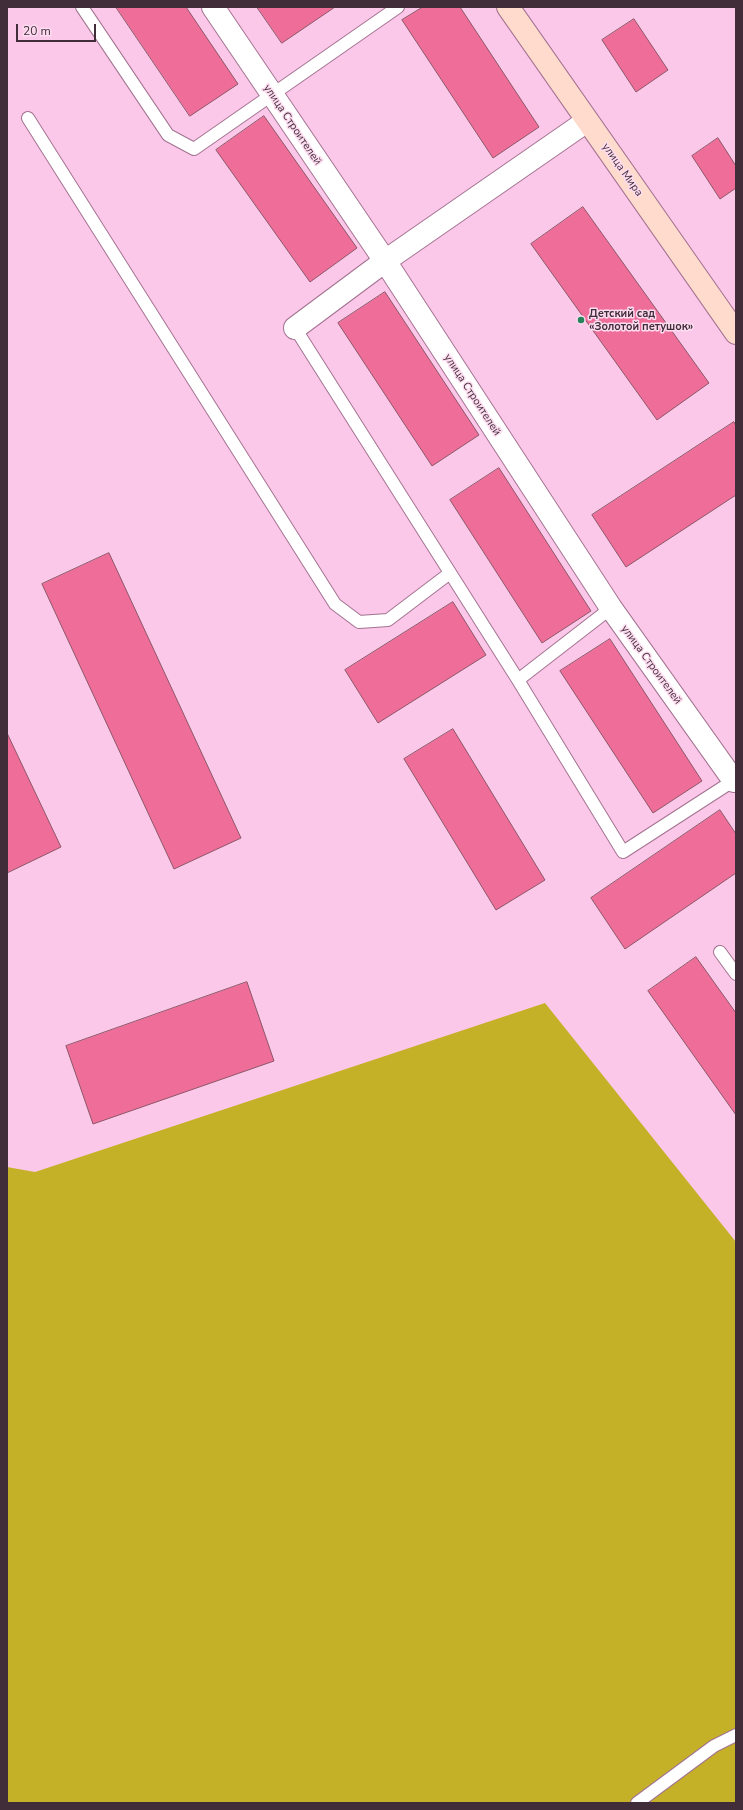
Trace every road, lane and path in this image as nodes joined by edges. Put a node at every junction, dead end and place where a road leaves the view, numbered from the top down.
1 (82, 7) edge
2 (213, 7) edge
3 (398, 7) edge
4 (508, 7) edge
5 (271, 94) junction
6 (28, 118) dead end
7 (587, 120) junction
8 (385, 261) junction
9 (295, 328) joint
10 (736, 333) edge
11 (450, 572) junction
12 (611, 608) junction
13 (518, 680) junction
14 (735, 780) edge
15 (720, 952) dead end
16 (736, 974) edge
17 (736, 1735) edge
18 (637, 1803) edge

1 - 5 lane
2 - 5 street, улица Строителей
3 - 5 lane
4 - 7 street, улица Мира
5 - 8 street, улица Строителей
6 - 11 lane
7 - 8 street
7 - 10 street, улица Мира
8 - 9 street
8 - 12 street, улица Строителей
9 - 11 lane
11 - 13 lane
12 - 13 lane
12 - 14 street, улица Строителей
13 - 14 lane
15 - 16 lane
17 - 18 lane

